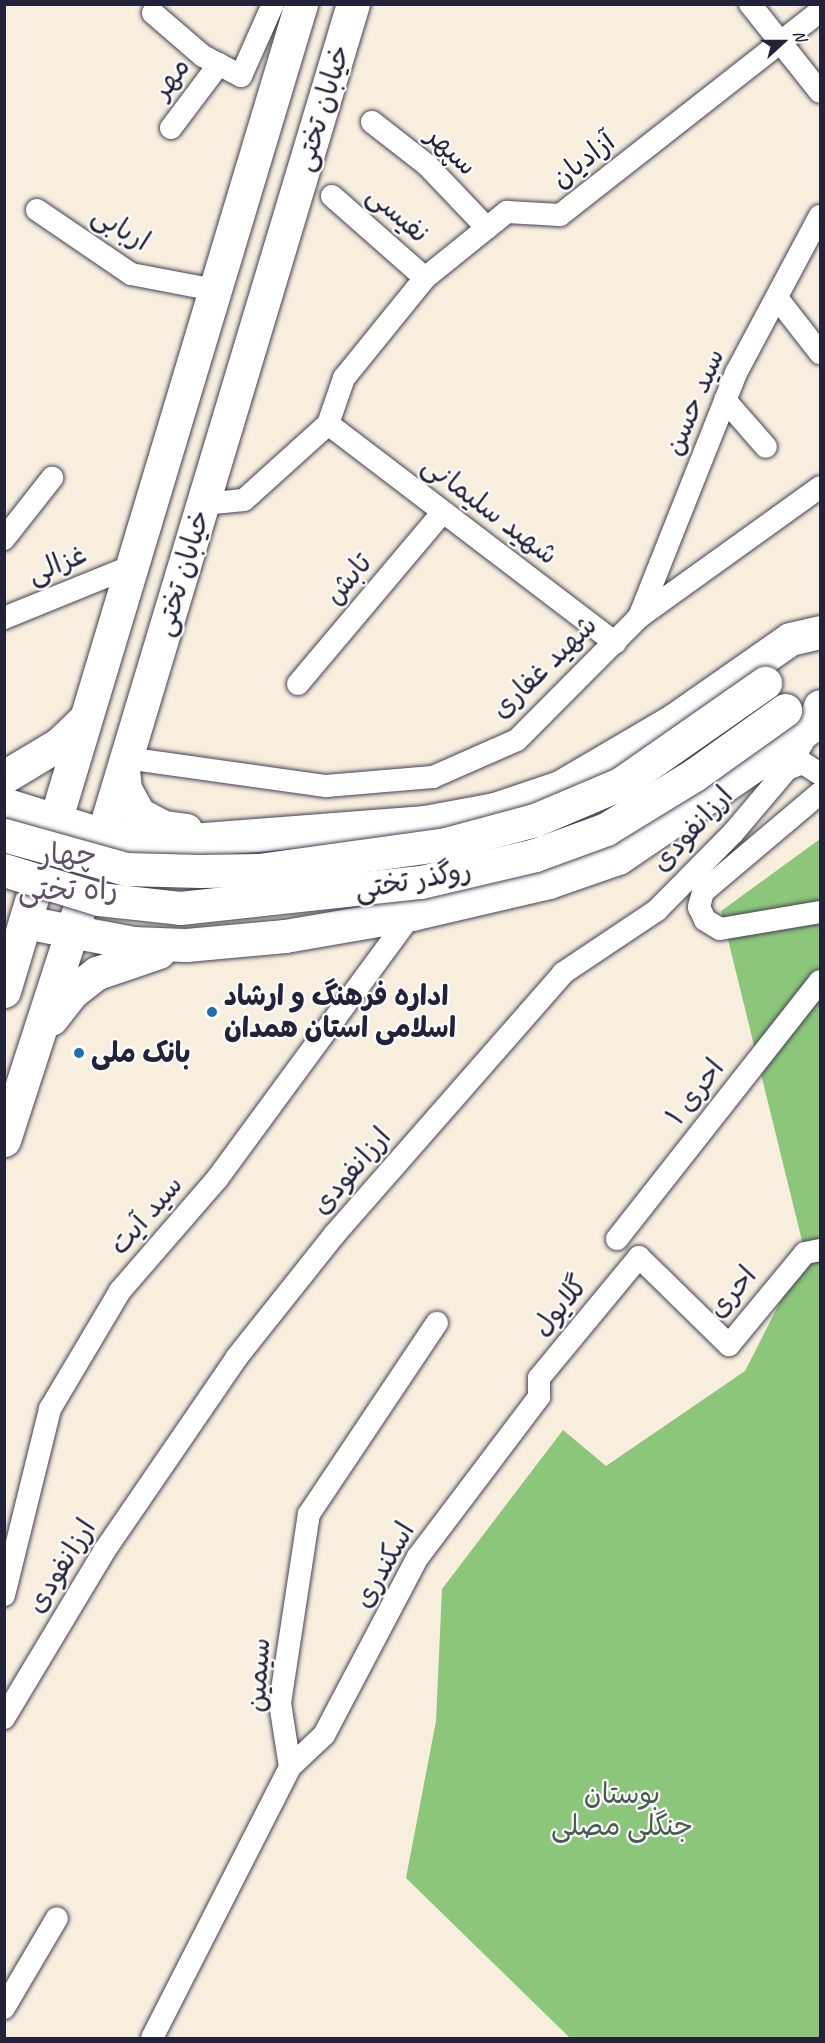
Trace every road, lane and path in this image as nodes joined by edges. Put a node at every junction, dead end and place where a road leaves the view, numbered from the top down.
1 (353, 4) edge
2 (750, 4) edge
3 (286, 8) edge
4 (820, 11) edge
5 (153, 13) dead end
6 (782, 45) junction
7 (219, 64) junction
8 (820, 92) edge
9 (372, 122) dead end
10 (171, 128) dead end
11 (332, 196) dead end
12 (37, 210) dead end
13 (820, 221) edge
14 (487, 228) junction
15 (425, 278) junction
16 (215, 290) junction
17 (777, 298) junction
18 (820, 353) edge
19 (725, 400) junction
20 (328, 424) junction
21 (766, 447) dead end
22 (52, 478) dead end
23 (820, 487) edge
24 (203, 504) junction
25 (443, 512) junction
26 (4, 539) edge
27 (132, 566) junction
28 (5, 611) edge
29 (638, 618) junction
30 (820, 632) edge
31 (820, 640) edge
32 (615, 643) junction
33 (298, 684) dead end
34 (820, 686) edge
35 (806, 714) edge
36 (87, 716) junction
37 (124, 764) junction
38 (787, 770) junction
39 (820, 774) edge
40 (820, 793) edge
41 (6, 806) edge
42 (55, 822) junction
43 (103, 835) junction
44 (260, 836) junction
45 (152, 843) junction
46 (4, 870) edge
47 (4, 892) edge
48 (820, 912) edge
49 (412, 914) junction
50 (25, 922) junction
51 (73, 934) junction
52 (133, 943) junction
53 (186, 945) junction
54 (820, 981) edge
55 (4, 991) edge
56 (40, 1035) junction
57 (4, 1140) edge
58 (617, 1239) dead end
59 (820, 1250) edge
60 (639, 1257) joint
61 (437, 1323) dead end
62 (538, 1397) joint
63 (10, 1546) edge
64 (4, 1595) edge
65 (4, 1718) edge
66 (290, 1767) junction
67 (57, 1918) dead end
68 (4, 2008) edge
69 (152, 2038) edge

1 - 24 main road, خیابان تختی
2 - 6 street
3 - 7 street, مهر
3 - 16 main road, خیابان تختی
4 - 6 street, آزادیان
5 - 7 street, مهر
6 - 8 street
6 - 14 street, آزادیان
7 - 10 street, مهر
9 - 14 street, سپهر
11 - 15 street, نفیسی
12 - 16 street, اربابی
13 - 17 street, سید حسن
14 - 15 street, آزادیان
15 - 20 street, آزادیان
16 - 27 main road, خیابان تختی
17 - 18 street
17 - 19 street, سید حسن
19 - 21 street
19 - 29 street, سید حسن
20 - 24 street
20 - 25 street, شهید سلیمانی
22 - 26 street
23 - 29 street, شهید غفاری
24 - 37 main road, خیابان تختی
25 - 32 street, شهید سلیمانی
25 - 33 street, تابش
27 - 28 street, غزالی
27 - 36 main road, خیابان تختی
29 - 32 street, شهید غفاری
30 - 44 main road
31 - 41 main road, روگذر تختی, bridge
32 - 37 street, شهید غفاری
34 - 35 main road
35 - 38 street, ارزانفودی
35 - 46 main road, روگذر تختی, bridge
35 - 49 main road
36 - 41 main road
36 - 42 main road, خیابان تختی
37 - 43 main road, خیابان تختی
37 - 44 main road
38 - 39 street
38 - 65 street, ارزانفودی
40 - 48 street
41 - 42 main road
41 - 47 main road
42 - 43 main road
42 - 50 main road, خیابان تختی
43 - 45 main road
43 - 51 main road, خیابان تختی
44 - 45 main road
45 - 52 main road
49 - 53 main road
49 - 63 street, سید آیت
50 - 51 main road
50 - 55 main road, خیابان تختی
51 - 52 main road
51 - 56 main road, خیابان تختی
52 - 53 main road
53 - 56 main road
54 - 58 street, احری ۱
56 - 57 main road, خیابان تختی
59 - 60 street, احری
60 - 62 street, گلایول
61 - 66 street, سیمین
62 - 66 street, اسکندری
63 - 64 street, سید آیت
66 - 69 street
67 - 68 street

